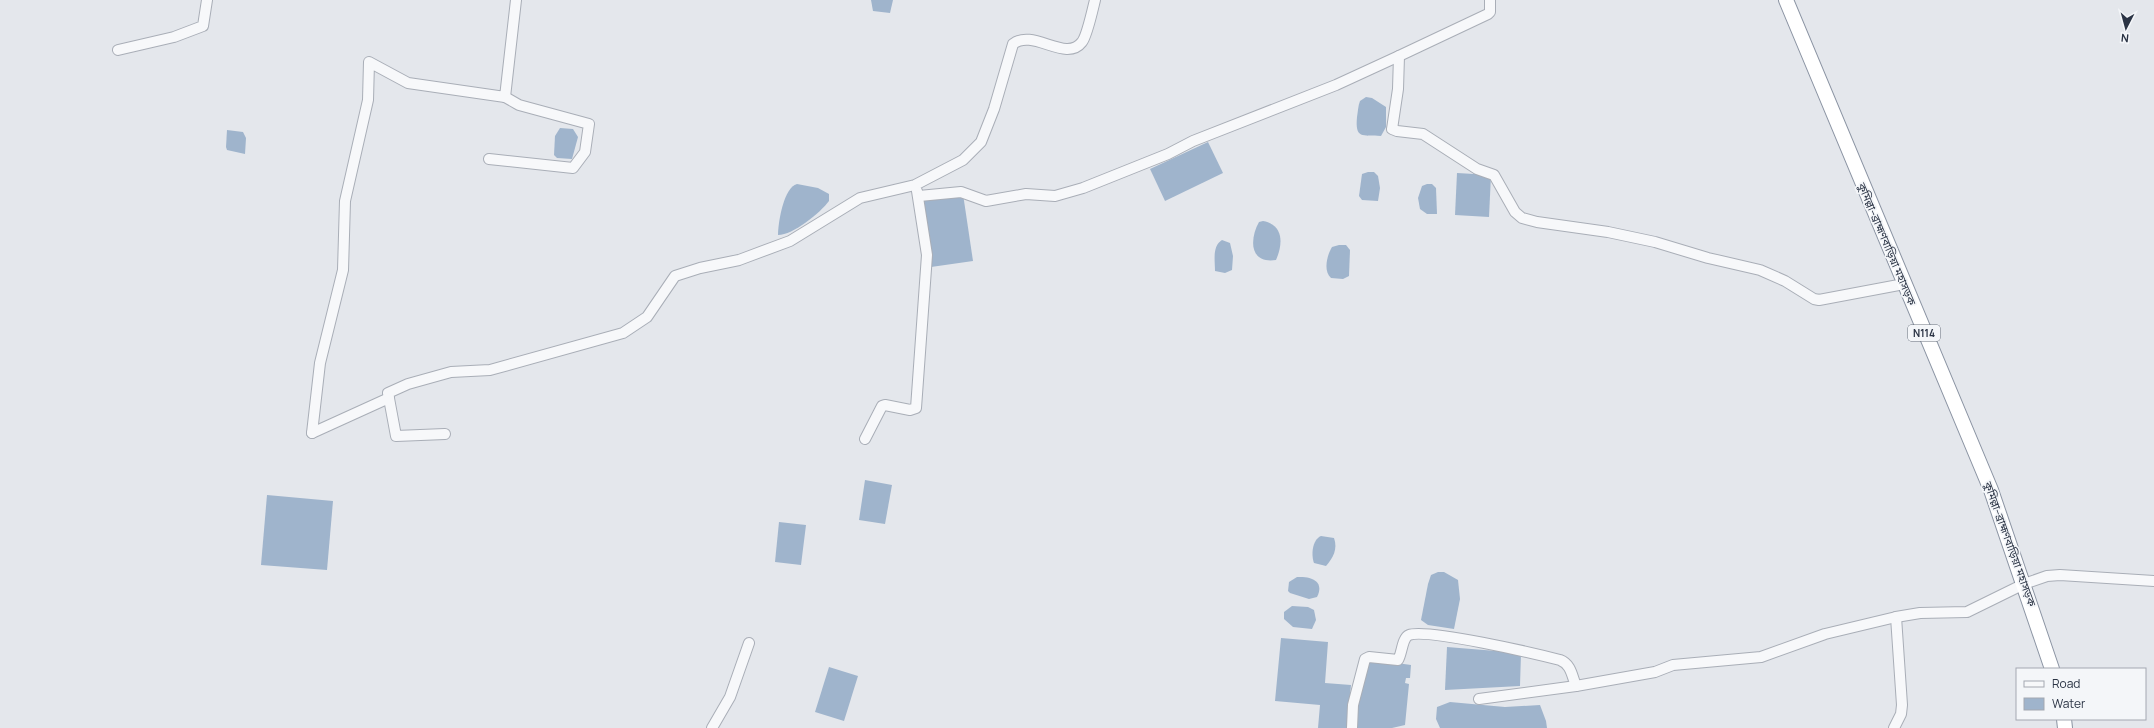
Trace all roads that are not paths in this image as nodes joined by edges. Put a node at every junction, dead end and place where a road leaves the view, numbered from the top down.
1 (207, 0) edge
2 (516, 0) edge
3 (1095, 0) edge
4 (1490, 0) edge
5 (1786, 0) edge
6 (118, 50) dead end
7 (1399, 56) junction
8 (505, 97) junction
9 (489, 159) dead end
10 (915, 185) junction
11 (919, 196) junction
12 (1904, 284) junction
13 (389, 398) junction
14 (445, 434) dead end
15 (865, 439) dead end
16 (2154, 581) edge
17 (2024, 584) junction
18 (1896, 617) junction
19 (749, 643) dead end
20 (2052, 668) edge
21 (1576, 686) junction
22 (1479, 699) dead end
23 (712, 728) edge
24 (1352, 728) edge
25 (1894, 728) edge

1 - 6 street
2 - 8 street
3 - 10 street
4 - 7 street
5 - 12 highway, কুমিল্লা–ব্রাহ্মণবাড়িয়া মহাসড়ক / N114
7 - 11 street
7 - 12 street
8 - 9 street
8 - 13 street
10 - 11 street
10 - 13 street
11 - 15 street
12 - 17 highway, কুমিল্লা–ব্রাহ্মণবাড়িয়া মহাসড়ক / N114
13 - 14 street
16 - 17 street
17 - 18 street
17 - 20 highway, কুমিল্লা–ব্রাহ্মণবাড়িয়া মহাসড়ক / N114
18 - 21 street
18 - 25 street
19 - 23 street
21 - 22 street
21 - 24 street

